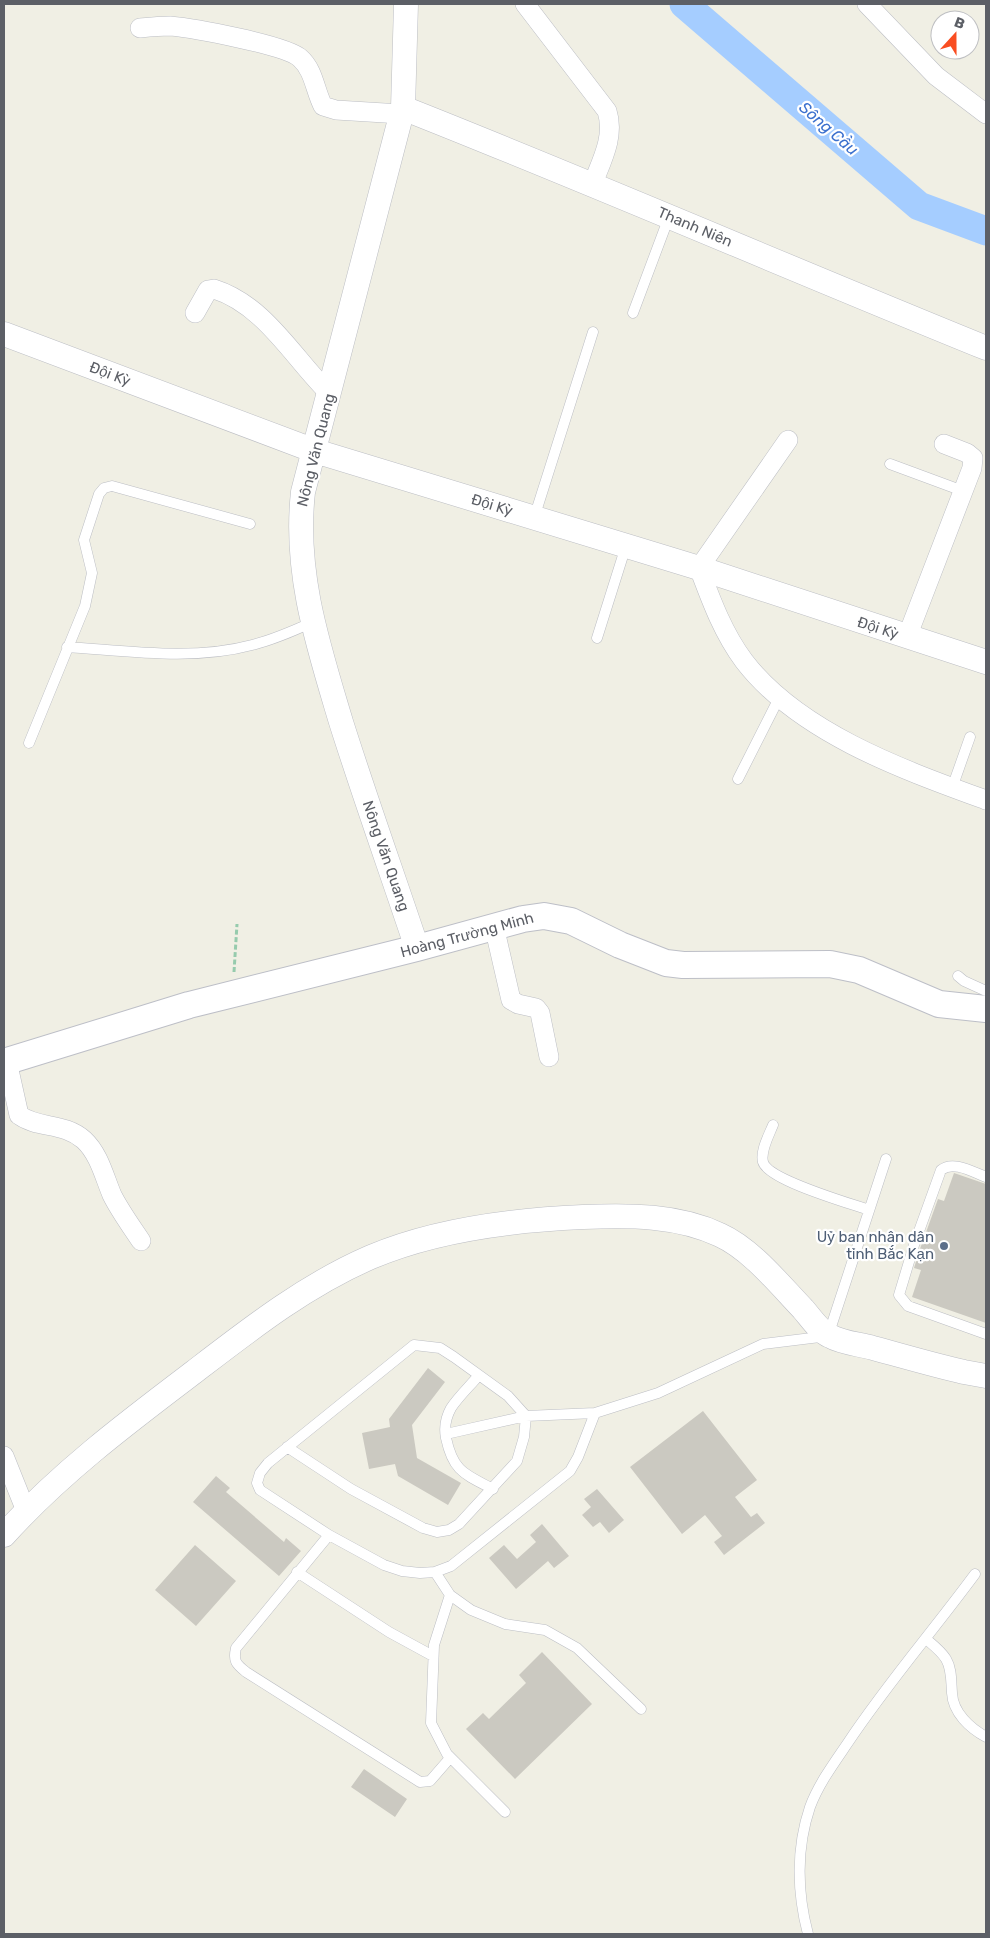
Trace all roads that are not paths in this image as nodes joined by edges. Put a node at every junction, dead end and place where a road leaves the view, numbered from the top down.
1 (406, 4) edge
2 (525, 4) edge
3 (867, 4) edge
4 (140, 28) dead end
5 (402, 111) junction
6 (986, 114) edge
7 (593, 183) junction
8 (670, 216) junction
9 (194, 313) dead end
10 (633, 313) dead end
11 (593, 332) dead end
12 (4, 334) edge
13 (986, 348) edge
14 (330, 394) junction
15 (788, 440) dead end
16 (944, 444) dead end
17 (315, 451) junction
18 (890, 464) dead end
19 (963, 491) junction
20 (534, 518) junction
21 (250, 524) dead end
22 (626, 546) junction
23 (699, 568) junction
24 (313, 622) junction
25 (907, 637) junction
26 (597, 638) dead end
27 (68, 647) junction
28 (986, 662) edge
29 (780, 698) junction
30 (970, 737) dead end
31 (29, 743) dead end
32 (738, 780) dead end
33 (952, 788) junction
34 (986, 800) edge
35 (494, 926) junction
36 (417, 948) junction
37 (958, 976) dead end
38 (986, 991) edge
39 (986, 1009) edge
40 (549, 1057) dead end
41 (5, 1061) edge
42 (773, 1125) dead end
43 (886, 1159) dead end
44 (986, 1177) edge
45 (869, 1210) junction
46 (142, 1241) dead end
47 (986, 1334) edge
48 (828, 1336) junction
49 (479, 1375) junction
50 (986, 1376) edge
51 (595, 1413) junction
52 (526, 1416) junction
53 (446, 1434) junction
54 (287, 1447) junction
55 (4, 1456) edge
56 (493, 1489) junction
57 (26, 1511) junction
58 (4, 1534) edge
59 (329, 1535) junction
60 (298, 1572) junction
61 (435, 1572) junction
62 (975, 1574) dead end
63 (450, 1595) junction
64 (926, 1639) junction
65 (433, 1656) junction
66 (641, 1709) dead end
67 (986, 1737) edge
68 (450, 1758) junction
69 (505, 1812) dead end
70 (808, 1934) edge

1 - 5 street, Nông Văn Quang
2 - 7 street
3 - 6 street
4 - 5 street
5 - 7 street, Thanh Niên
5 - 14 street, Nông Văn Quang
7 - 8 street, Thanh Niên
8 - 10 lane
8 - 13 street, Thanh Niên
9 - 14 street
11 - 20 lane
12 - 17 street, Đội Kỳ
14 - 17 street, Nông Văn Quang
15 - 23 street
16 - 19 street
17 - 20 street, Đội Kỳ
17 - 24 street, Nông Văn Quang
18 - 19 lane
19 - 25 street
20 - 22 street, Đội Kỳ
21 - 27 lane
22 - 23 street, Đội Kỳ
22 - 26 lane
23 - 25 street, Đội Kỳ
23 - 29 street
24 - 27 lane
24 - 36 street, Nông Văn Quang
25 - 28 street, Đội Kỳ
27 - 31 lane
29 - 32 lane
29 - 33 street
30 - 33 lane
33 - 34 street
35 - 36 main road, Hoàng Trường Minh
35 - 39 main road, Hoàng Trường Minh
35 - 40 street
36 - 41 main road, Hoàng Trường Minh
37 - 38 lane
41 - 46 street
42 - 45 lane
43 - 45 lane
44 - 47 lane
45 - 48 lane
48 - 50 street
48 - 51 lane
48 - 57 street
49 - 52 lane
49 - 53 lane
49 - 54 lane
51 - 52 lane
51 - 61 lane
52 - 53 lane
52 - 56 lane
53 - 56 lane
54 - 56 lane
54 - 59 lane
55 - 57 street
57 - 58 street
59 - 60 lane
59 - 61 lane
60 - 65 lane
60 - 68 lane
61 - 63 lane
62 - 64 lane
63 - 65 lane
63 - 66 lane
64 - 67 lane
64 - 70 lane
65 - 68 lane
68 - 69 lane

